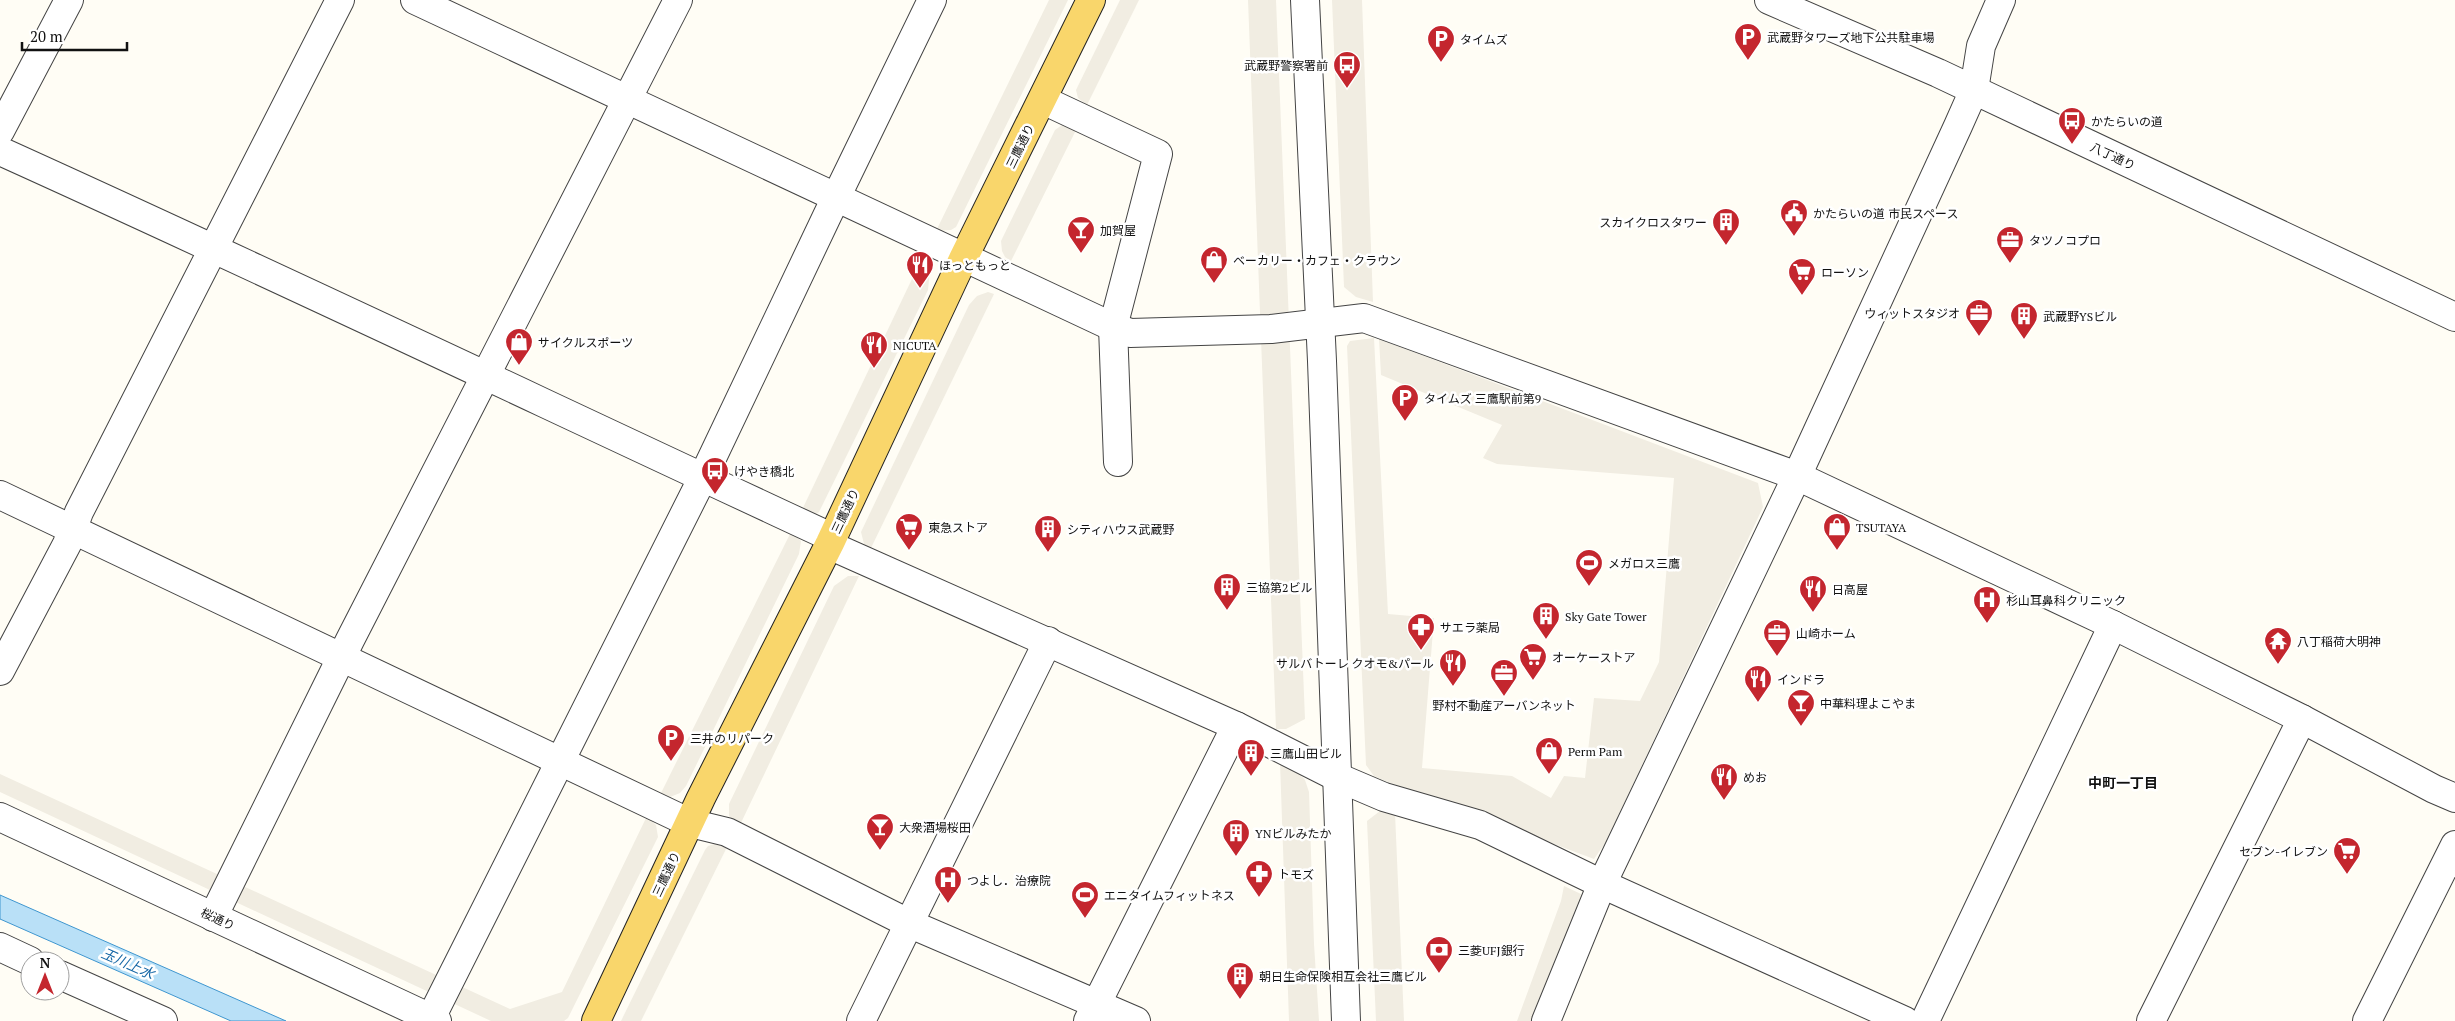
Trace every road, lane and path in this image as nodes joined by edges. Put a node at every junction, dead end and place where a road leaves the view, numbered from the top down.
1 (69, 0) edge
2 (340, 0) edge
3 (415, 0) edge
4 (678, 0) edge
5 (932, 0) edge
6 (1091, 0) edge
7 (1304, 0) edge
8 (1768, 0) edge
9 (2001, 0) edge
10 (1974, 90) junction
11 (628, 99) junction
12 (1043, 100) junction
13 (0, 131) edge
14 (0, 150) edge
15 (836, 197) junction
16 (214, 248) junction
17 (963, 259) junction
18 (2455, 317) edge
19 (1320, 323) junction
20 (1114, 328) junction
21 (487, 375) junction
22 (1118, 462) dead end
23 (1797, 476) junction
24 (702, 479) junction
25 (0, 495) edge
26 (73, 530) junction
27 (831, 541) junction
28 (2114, 625) junction
29 (1048, 641) junction
30 (342, 656) junction
31 (0, 671) edge
32 (2302, 719) junction
33 (1236, 726) junction
34 (560, 761) junction
35 (1337, 777) junction
36 (2455, 798) edge
37 (0, 817) edge
38 (690, 823) junction
39 (2455, 845) edge
40 (1602, 884) junction
41 (213, 917) junction
42 (908, 923) junction
43 (0, 948) edge
44 (20, 957) edge
45 (70, 979) edge
46 (1092, 1012) edge
47 (155, 1019) edge
48 (434, 1020) edge
49 (596, 1021) edge
50 (861, 1021) edge
51 (1136, 1021) edge
52 (1346, 1021) edge
53 (1546, 1021) edge
54 (1905, 1021) edge
55 (1926, 1021) edge
56 (2151, 1021) edge
57 (2367, 1021) edge

1 - 13 street
2 - 16 street
3 - 11 street
4 - 11 street
5 - 15 street
6 - 12 main road, 三鷹通り
7 - 19 street
8 - 10 street, 八丁通り
9 - 10 street
10 - 18 street, 八丁通り
10 - 23 street
11 - 15 street
11 - 21 street
12 - 17 main road, 三鷹通り
12 - 20 street
14 - 16 street
15 - 17 street
15 - 24 street
16 - 21 street
16 - 26 street
17 - 20 street
17 - 27 main road, 三鷹通り
19 - 20 street
19 - 23 street
19 - 35 street
20 - 22 street
21 - 24 street
21 - 30 street
23 - 28 street
23 - 40 street
24 - 27 street
24 - 34 street
25 - 26 street
26 - 30 street
26 - 31 street
27 - 29 street
27 - 38 main road, 三鷹通り
28 - 32 street
28 - 55 street
29 - 33 street
29 - 42 street
30 - 34 street
30 - 41 street
32 - 36 street
32 - 56 street
33 - 35 street
33 - 46 street
34 - 38 street
34 - 48 street
35 - 40 street
35 - 52 street
37 - 41 street, 桜通り
38 - 42 street
38 - 49 main road, 三鷹通り
39 - 57 street
40 - 53 street
40 - 54 street
41 - 48 street, 桜通り
42 - 46 street
42 - 50 street
43 - 44 street
45 - 47 street
46 - 51 street

